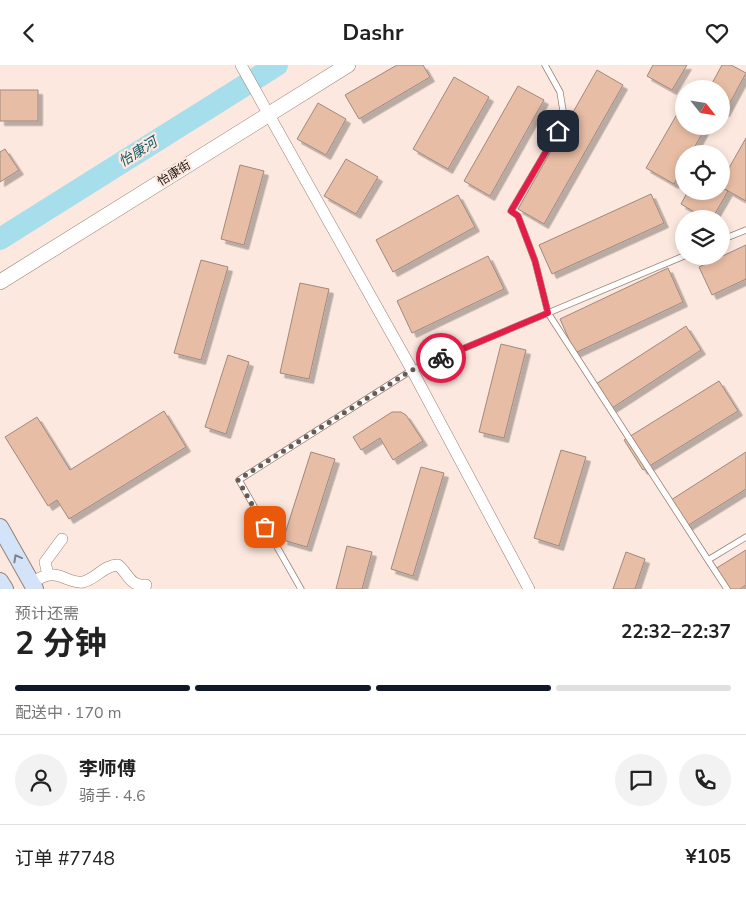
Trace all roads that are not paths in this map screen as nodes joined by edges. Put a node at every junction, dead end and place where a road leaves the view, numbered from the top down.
1 (241, 65) edge
2 (348, 65) edge
3 (545, 65) edge
4 (268, 114) junction
5 (746, 230) edge
6 (730, 236) edge
7 (675, 260) edge
8 (0, 282) edge
9 (548, 313) junction
10 (412, 370) junction
11 (0, 527) edge
12 (746, 537) edge
13 (62, 539) dead end
14 (708, 560) junction
15 (48, 575) junction
16 (0, 581) edge
17 (146, 585) dead end
18 (33, 586) edge
19 (4, 589) edge
20 (301, 589) edge
21 (529, 589) edge
22 (727, 589) edge

1 - 4 street
2 - 4 street, 怡康街
3 - 9 lane
4 - 8 street, 怡康街
4 - 10 street
5 - 6 lane
7 - 9 lane
9 - 10 lane
9 - 14 lane
10 - 20 lane
10 - 21 street
18 -> 11 main road
12 - 14 lane
13 - 15 street
14 - 22 lane
15 - 17 street
15 - 18 street
16 - 19 main road

